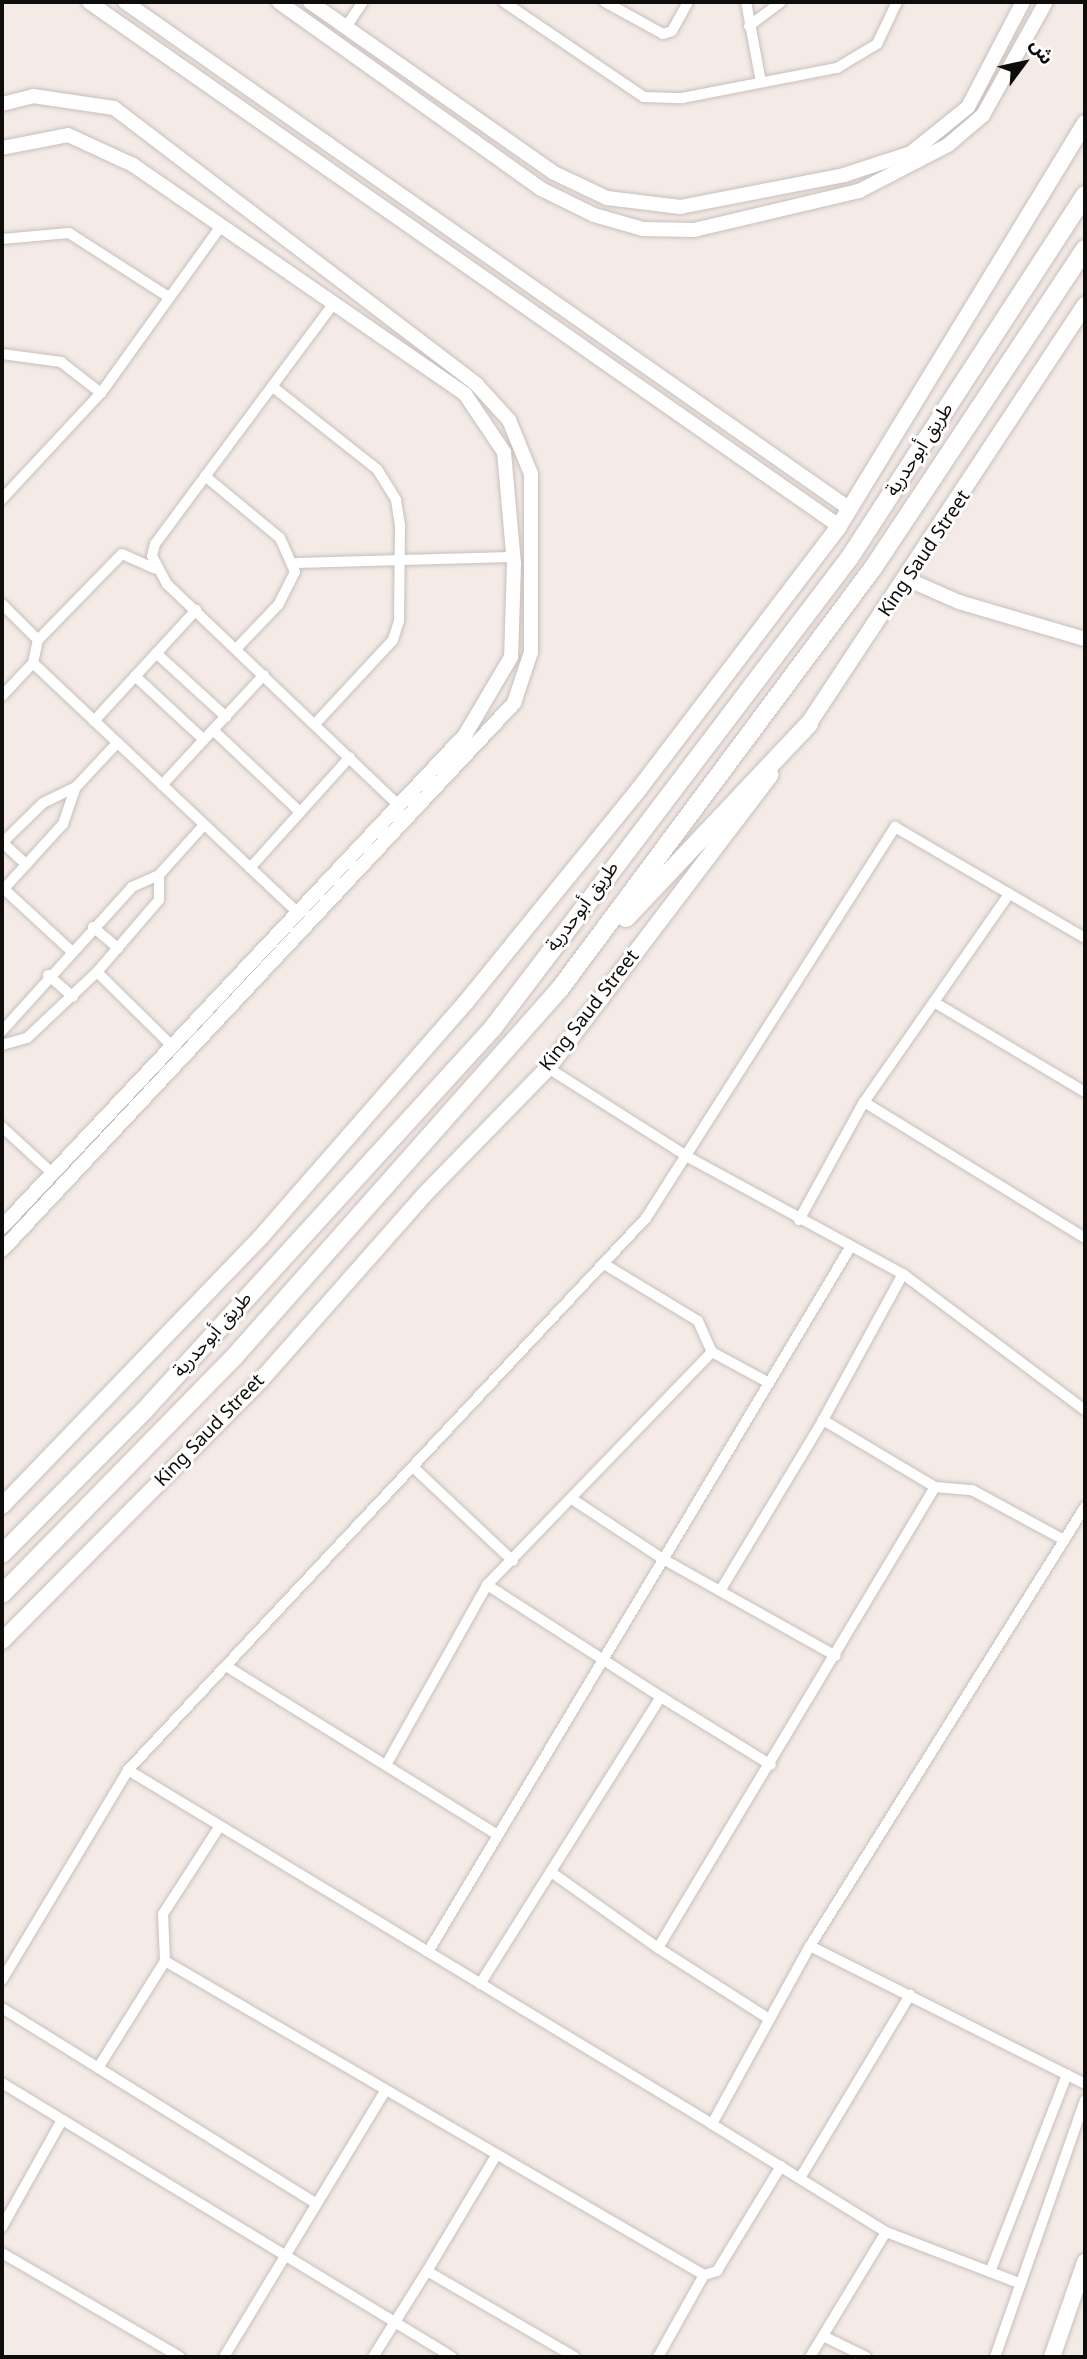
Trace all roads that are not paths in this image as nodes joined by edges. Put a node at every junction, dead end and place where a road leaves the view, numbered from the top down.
1 (89, 2) edge
2 (125, 2) edge
3 (279, 2) edge
4 (310, 2) edge
5 (363, 2) edge
6 (606, 2) edge
7 (688, 2) edge
8 (746, 2) edge
9 (781, 2) edge
10 (897, 2) edge
11 (1023, 2) edge
12 (1046, 2) edge
13 (508, 3) edge
14 (748, 26) junction
15 (345, 27) junction
16 (761, 82) junction
17 (2, 104) edge
18 (1085, 123) edge
19 (2, 148) edge
20 (1085, 195) edge
21 (221, 226) junction
22 (2, 239) edge
23 (1085, 249) edge
24 (167, 296) junction
25 (334, 303) junction
26 (1085, 306) edge
27 (2, 354) edge
28 (273, 387) junction
29 (101, 393) junction
30 (205, 476) junction
31 (2, 499) edge
32 (849, 509) junction
33 (839, 526) junction
34 (514, 557) junction
35 (402, 559) junction
36 (293, 563) junction
37 (156, 569) junction
38 (909, 580) junction
39 (2, 604) edge
40 (195, 610) junction
41 (1085, 639) edge
42 (38, 640) junction
43 (236, 649) junction
44 (156, 653) junction
45 (33, 663) junction
46 (264, 675) junction
47 (135, 676) junction
48 (2, 696) edge
49 (226, 716) junction
50 (94, 721) junction
51 (316, 723) junction
52 (808, 724) junction
53 (213, 730) junction
54 (204, 740) junction
55 (117, 743) junction
56 (350, 757) junction
57 (162, 785) junction
58 (76, 787) junction
59 (397, 804) junction
60 (300, 812) junction
61 (204, 825) junction
62 (2, 842) edge
63 (26, 864) junction
64 (250, 868) junction
65 (159, 875) junction
66 (3, 890) edge
67 (1009, 894) junction
68 (296, 911) junction
69 (93, 927) junction
70 (1085, 938) edge
71 (118, 948) junction
72 (70, 950) junction
73 (97, 972) junction
74 (48, 975) junction
75 (559, 990) junction
76 (72, 997) junction
77 (934, 1002) junction
78 (2, 1031) edge
79 (2, 1045) edge
80 (171, 1045) junction
81 (548, 1068) junction
82 (1085, 1092) edge
83 (864, 1102) junction
84 (2, 1128) edge
85 (688, 1157) junction
86 (52, 1173) junction
87 (799, 1220) junction
88 (2, 1227) edge
89 (1085, 1238) edge
90 (851, 1246) junction
91 (2, 1250) edge
92 (604, 1264) junction
93 (903, 1274) junction
94 (712, 1352) junction
95 (769, 1383) junction
96 (1085, 1410) edge
97 (823, 1420) junction
98 (413, 1467) junction
99 (935, 1487) junction
100 (575, 1501) junction
101 (2, 1506) edge
102 (1085, 1507) edge
103 (1064, 1540) junction
104 (2, 1554) edge
105 (663, 1559) junction
106 (513, 1561) junction
107 (488, 1585) junction
108 (720, 1591) junction
109 (2, 1594) edge
110 (2, 1641) edge
111 (836, 1656) junction
112 (601, 1663) junction
113 (226, 1666) junction
114 (661, 1697) junction
115 (386, 1765) junction
116 (771, 1765) junction
117 (128, 1770) junction
118 (220, 1826) junction
119 (498, 1835) junction
120 (551, 1872) junction
121 (810, 1946) junction
122 (658, 1948) junction
123 (428, 1952) junction
124 (165, 1961) junction
125 (2, 1980) edge
126 (481, 1984) junction
127 (910, 1996) junction
128 (2, 2008) edge
129 (769, 2019) junction
130 (98, 2068) junction
131 (1067, 2075) junction
132 (2, 2083) edge
133 (1085, 2084) edge
134 (386, 2090) junction
135 (1085, 2100) edge
136 (62, 2120) junction
137 (712, 2124) junction
138 (496, 2154) junction
139 (780, 2166) junction
140 (800, 2178) junction
141 (315, 2203) junction
142 (2, 2227) edge
143 (886, 2232) junction
144 (2, 2253) edge
145 (282, 2255) junction
146 (1085, 2262) edge
147 (427, 2271) junction
148 (990, 2272) junction
149 (704, 2275) junction
150 (1019, 2283) junction
151 (393, 2322) junction
152 (823, 2336) junction
153 (180, 2357) edge
154 (224, 2357) edge
155 (373, 2357) edge
156 (452, 2357) edge
157 (575, 2357) edge
158 (658, 2357) edge
159 (810, 2357) edge
160 (865, 2357) edge
161 (995, 2357) edge
162 (1052, 2357) edge

1 - 33 street
2 - 32 street
3 - 12 street
4 - 15 street
5 - 15 street
6 - 7 street
8 - 14 street
9 - 14 street
10 - 16 street
11 - 15 street
13 - 16 street
14 - 16 street
17 - 91 street
18 - 32 main road
19 - 21 street
20 - 104 highway, طريق أبوحدرية
21 - 24 street
21 - 25 street
22 - 24 street
23 - 75 highway, طريق أبوحدرية
24 - 29 street
25 - 28 street
25 - 34 street
26 - 38 main road, King Saud Street
27 - 29 street
28 - 30 street
28 - 35 street
29 - 31 street
30 - 36 street
30 - 37 street
32 - 33 main road
33 - 101 main road
34 - 35 street
34 - 59 street
35 - 36 street
35 - 51 street
36 - 43 street
37 - 40 street
37 - 42 street
38 - 41 street
38 - 52 main road, King Saud Street
39 - 42 street
40 - 43 street
40 - 44 street
42 - 45 street
43 - 46 street
44 - 47 street
44 - 49 street
45 - 48 street
45 - 50 street
46 - 49 street
46 - 51 street
47 - 50 street
47 - 54 street
49 - 53 street
50 - 55 street
51 - 56 street
52 - 75 highway
52 - 81 main road, King Saud Street
53 - 54 street
53 - 60 street
54 - 57 street
55 - 57 street
55 - 58 street
56 - 59 street
56 - 60 street
57 - 61 street
58 - 62 street
58 - 63 street
59 - 68 street
60 - 64 street
61 - 64 street
61 - 65 street
62 - 63 street
63 - 66 street
64 - 68 street
65 - 69 street
65 - 71 street
66 - 72 street
67 - 70 street
67 - 77 street
67 - 85 street
68 - 80 street
69 - 71 street
69 - 72 street
71 - 73 street
72 - 74 street
73 - 76 street
73 - 80 street
74 - 76 street
74 - 78 street
75 - 109 highway, طريق أبوحدرية
76 - 79 street
77 - 82 street
77 - 83 street
80 - 86 street
81 - 85 street
81 - 110 main road, King Saud Street
83 - 87 street
83 - 89 street
84 - 86 street
85 - 87 street
85 - 92 street
86 - 88 street
87 - 90 street
90 - 93 street
90 - 95 street
92 - 94 street
92 - 98 street
93 - 96 street
93 - 97 street
94 - 95 street
94 - 100 street
95 - 105 street
97 - 99 street
97 - 108 street
98 - 106 street
98 - 113 street
99 - 103 street
99 - 111 street
100 - 105 street
100 - 106 street
102 - 103 street
103 - 121 street
105 - 108 street
105 - 112 street
106 - 107 street
107 - 112 street
107 - 115 street
108 - 111 street
111 - 116 street
112 - 114 street
112 - 119 street
113 - 115 street
113 - 117 street
114 - 116 street
114 - 120 street
115 - 119 street
116 - 122 street
117 - 118 street
117 - 125 street
118 - 123 street
118 - 124 street
119 - 123 street
120 - 122 street
120 - 126 street
121 - 127 street
121 - 129 street
122 - 129 street
123 - 126 street
124 - 130 street
124 - 134 street
126 - 137 street
127 - 131 street
127 - 140 street
128 - 130 street
129 - 137 street
130 - 141 street
131 - 133 street
131 - 148 street
132 - 136 street
134 - 138 street
134 - 141 street
135 - 150 street
136 - 142 street
136 - 145 street
137 - 139 street
138 - 147 street
138 - 149 street
139 - 140 street
139 - 149 street
140 - 143 street
141 - 145 street
143 - 148 street
143 - 152 street
144 - 153 street
145 - 151 street
145 - 154 street
146 - 162 main road
147 - 151 street
147 - 157 street
148 - 150 street
149 - 158 street
150 - 161 street
151 - 155 street
151 - 156 street
152 - 159 street
152 - 160 street

